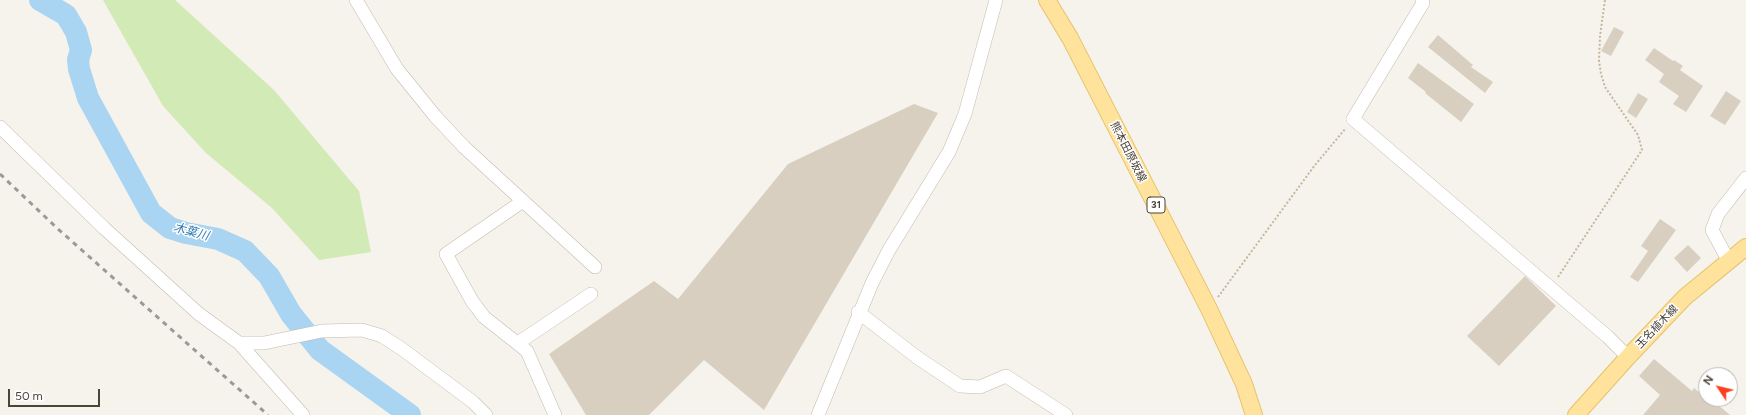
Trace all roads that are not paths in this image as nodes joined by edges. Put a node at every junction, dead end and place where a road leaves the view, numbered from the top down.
1 (356, 0) edge
2 (996, 0) edge
3 (1047, 0) edge
4 (1422, 0) edge
5 (0, 127) edge
6 (1746, 178) edge
7 (523, 201) junction
8 (1746, 247) edge
9 (1728, 260) junction
10 (594, 267) dead end
11 (591, 294) dead end
12 (858, 312) junction
13 (239, 342) junction
14 (518, 343) junction
15 (1628, 357) junction
16 (303, 415) edge
17 (486, 415) edge
18 (555, 415) edge
19 (818, 415) edge
20 (1066, 415) edge
21 (1254, 415) edge
22 (1576, 415) edge

1 - 7 street
2 - 12 street
3 - 21 main road, 熊本田原坂線 / 31
4 - 15 street
5 - 13 street
6 - 9 street
7 - 10 street
7 - 14 street
8 - 9 main road, 玉名植木線
9 - 15 main road, 玉名植木線
11 - 14 street
12 - 19 street
12 - 20 street
13 - 16 street
13 - 17 street
14 - 18 street
15 - 22 main road, 玉名植木線

